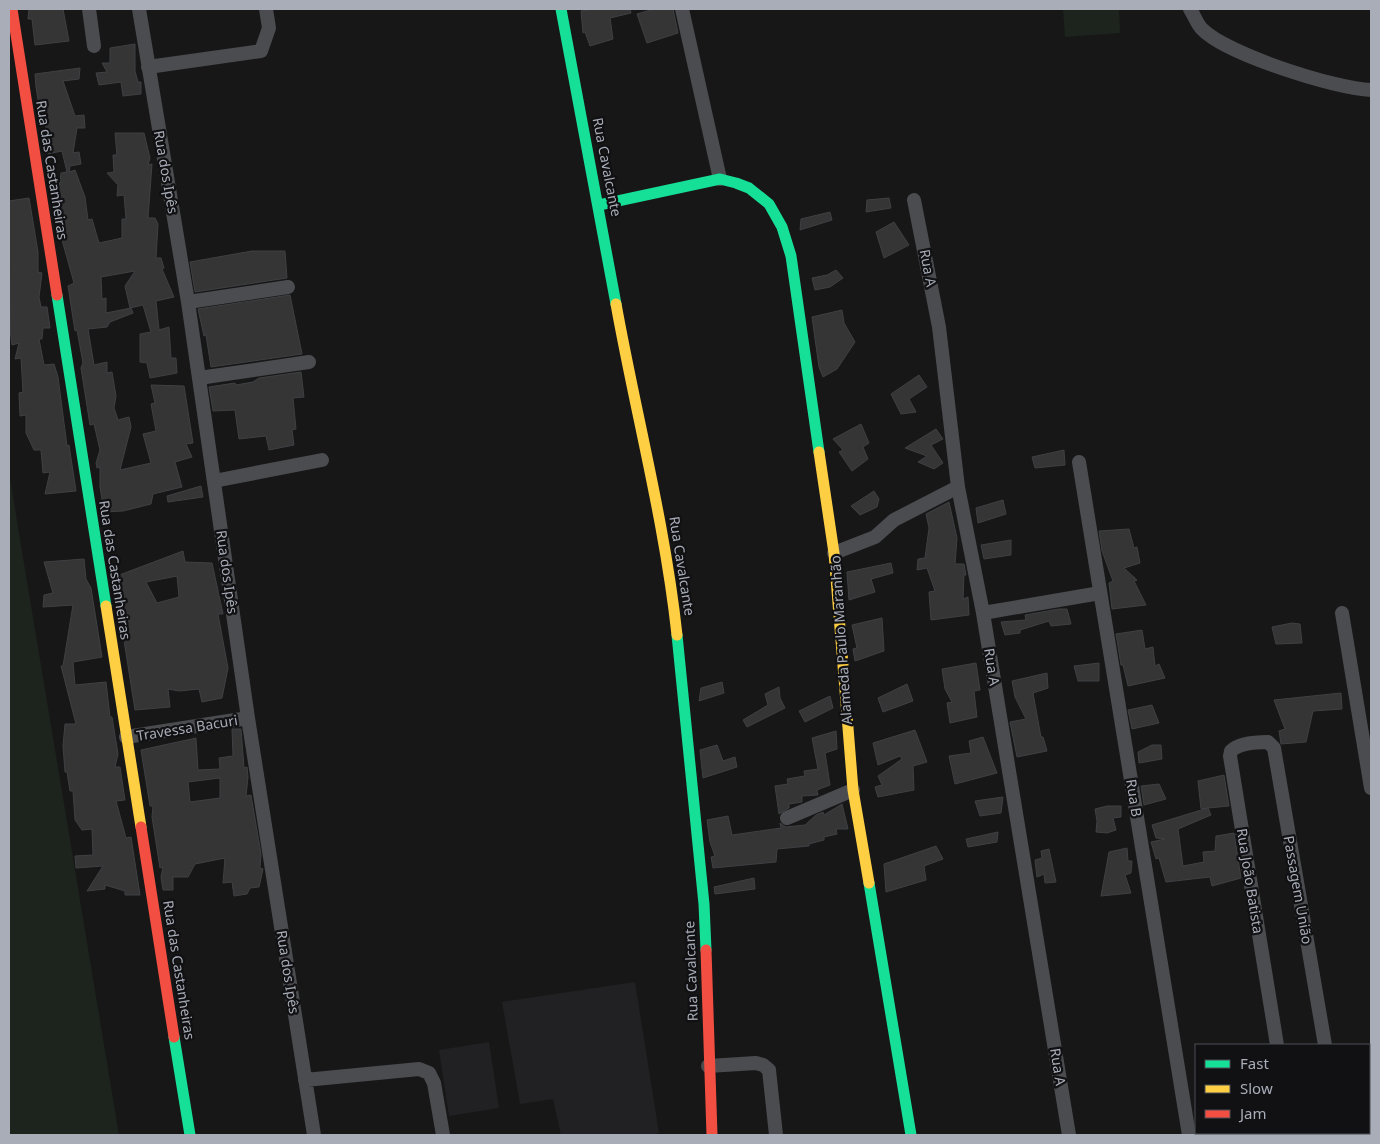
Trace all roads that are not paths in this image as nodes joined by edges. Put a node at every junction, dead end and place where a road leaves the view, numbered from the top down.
1 (12, 9) edge
2 (89, 9) edge
3 (139, 9) edge
4 (266, 9) edge
5 (561, 9) edge
6 (682, 9) edge
7 (1190, 9) edge
8 (94, 46) dead end
9 (148, 67) junction
10 (1371, 90) edge
11 (720, 179) junction
12 (914, 200) dead end
13 (600, 205) junction
14 (288, 287) dead end
15 (188, 302) junction
16 (309, 362) dead end
17 (199, 378) junction
18 (322, 460) dead end
19 (1079, 462) dead end
20 (214, 481) junction
21 (958, 486) junction
22 (834, 553) junction
23 (1100, 593) junction
24 (983, 613) junction
25 (1342, 613) dead end
26 (248, 718) junction
27 (126, 738) junction
28 (1263, 742) joint
29 (1371, 788) edge
30 (853, 790) junction
31 (787, 818) dead end
32 (1277, 1044) edge
33 (1325, 1044) edge
34 (708, 1066) junction
35 (305, 1080) junction
36 (190, 1135) edge
37 (314, 1135) edge
38 (443, 1135) edge
39 (712, 1135) edge
40 (776, 1135) edge
41 (911, 1135) edge
42 (1069, 1135) edge
43 (1189, 1135) edge

1 - 27 street, Rua das Castanheiras
2 - 8 street
3 - 9 street, Rua dos Ipês
4 - 9 street
5 - 13 street, Rua Cavalcante
6 - 11 street
7 - 10 street
9 - 15 street, Rua dos Ipês
11 - 13 street, Alameda Paulo Maranhão
11 - 22 street, Alameda Paulo Maranhão
12 - 21 street, Rua A
13 - 34 street, Rua Cavalcante
14 - 15 street
15 - 17 street, Rua dos Ipês
16 - 17 street
17 - 20 street, Rua dos Ipês
18 - 20 street
19 - 23 street, Rua B
20 - 26 street, Rua dos Ipês
21 - 22 street
21 - 24 street, Rua A
22 - 30 street, Alameda Paulo Maranhão
23 - 24 street
23 - 43 street, Rua B
24 - 42 street, Rua A
25 - 29 street
26 - 27 street, Travessa Bacuri
26 - 35 street, Rua dos Ipês
27 - 36 street, Rua das Castanheiras
28 - 32 street, Rua João Batista
28 - 33 street, Passagem União
30 - 31 street
30 - 41 street, Alameda Paulo Maranhão
34 - 39 street, Rua Cavalcante
34 - 40 street
35 - 37 street, Rua dos Ipês
35 - 38 street

